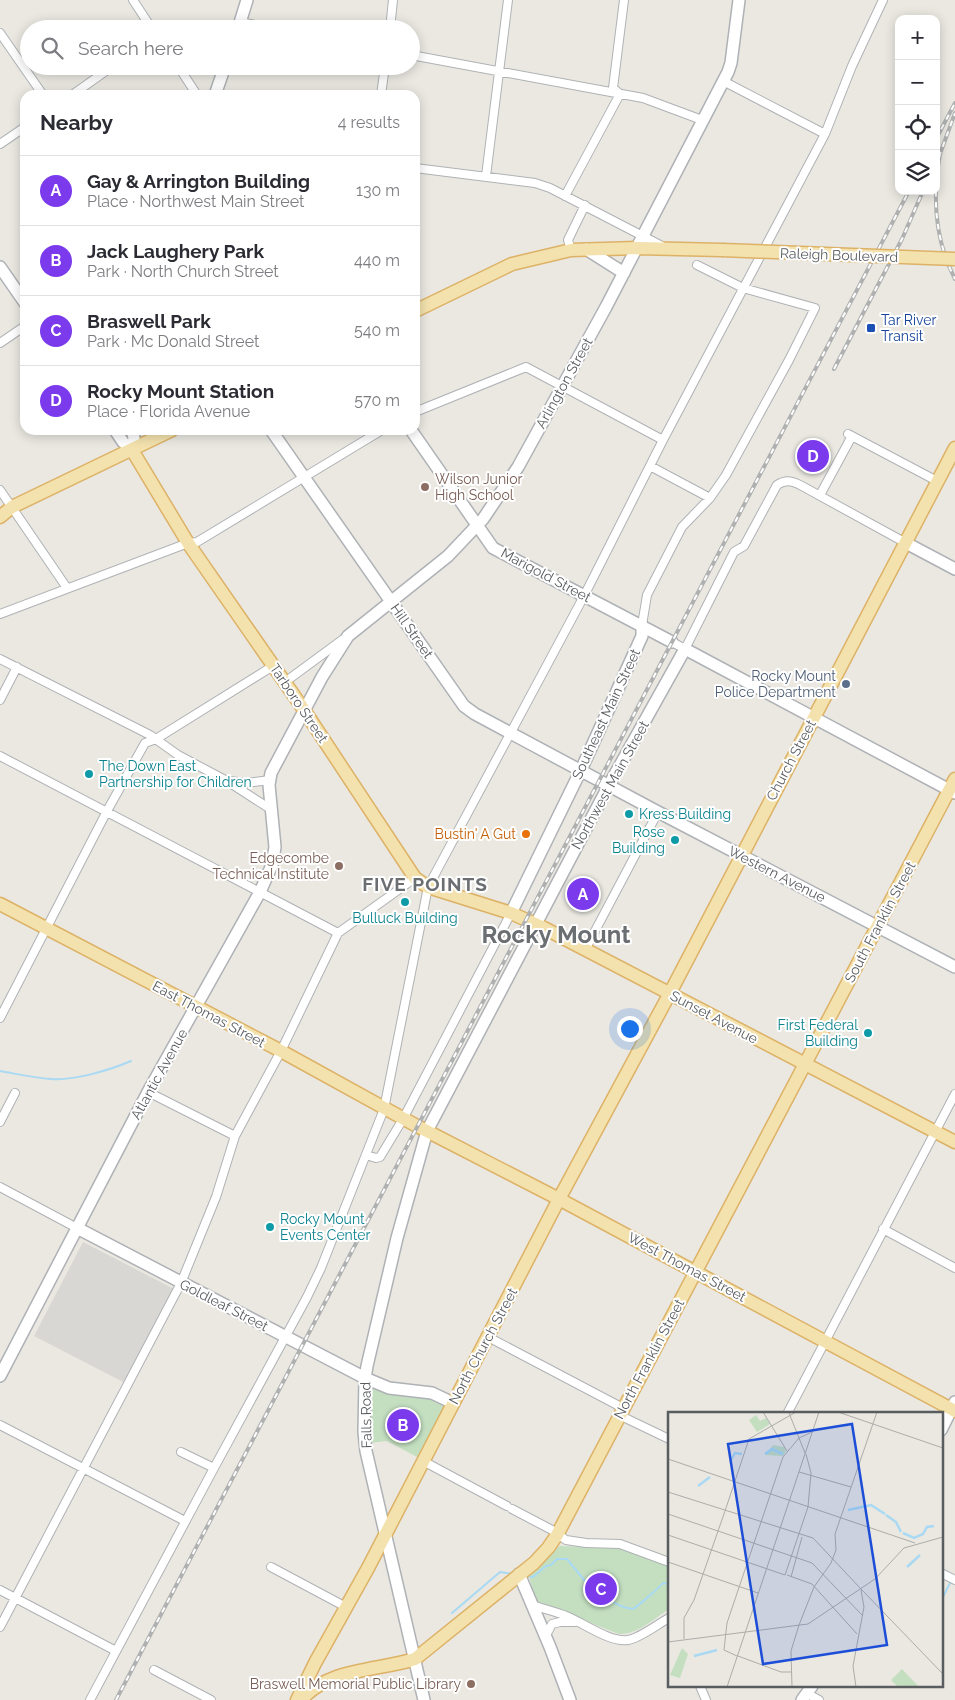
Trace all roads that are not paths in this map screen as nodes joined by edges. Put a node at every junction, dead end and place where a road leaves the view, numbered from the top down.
1 (133, 0) edge
2 (246, 0) edge
3 (393, 0) edge
4 (508, 0) edge
5 (624, 0) edge
6 (739, 0) edge
7 (883, 0) edge
8 (146, 20) edge
9 (240, 20) edge
10 (391, 20) edge
11 (0, 33) edge
12 (420, 57) edge
13 (20, 62) edge
14 (499, 72) junction
15 (29, 75) edge
16 (100, 75) edge
17 (184, 75) edge
18 (222, 75) edge
19 (384, 75) edge
20 (723, 81) junction
21 (40, 90) edge
22 (79, 90) edge
23 (194, 90) edge
24 (217, 90) edge
25 (383, 90) edge
26 (620, 94) junction
27 (702, 120) junction
28 (20, 130) edge
29 (825, 134) junction
30 (0, 144) edge
31 (420, 169) edge
32 (486, 176) junction
33 (565, 196) junction
34 (585, 205) junction
35 (643, 236) junction
36 (637, 248) junction
37 (668, 249) junction
38 (571, 250) junction
39 (586, 250) junction
40 (955, 259) edge
41 (697, 265) dead end
42 (0, 267) edge
43 (624, 273) junction
44 (743, 288) junction
45 (20, 296) edge
46 (420, 309) edge
47 (20, 329) edge
48 (0, 343) edge
49 (561, 386) junction
50 (420, 410) edge
51 (118, 435) edge
52 (133, 435) edge
53 (162, 435) edge
54 (275, 435) edge
55 (374, 435) edge
56 (415, 435) edge
57 (663, 440) junction
58 (955, 448) edge
59 (132, 450) junction
60 (650, 466) junction
61 (304, 477) junction
62 (937, 481) junction
63 (0, 490) edge
64 (820, 495) junction
65 (710, 498) junction
66 (12, 507) junction
67 (0, 517) edge
68 (478, 526) junction
69 (188, 543) junction
70 (906, 543) junction
71 (955, 569) edge
72 (66, 588) junction
73 (584, 596) junction
74 (391, 602) junction
75 (0, 614) edge
76 (642, 625) junction
77 (348, 636) junction
78 (672, 642) joint
79 (685, 649) junction
80 (0, 659) edge
81 (273, 666) junction
82 (16, 667) junction
83 (285, 682) junction
84 (0, 700) edge
85 (304, 710) junction
86 (814, 718) junction
87 (510, 732) junction
88 (156, 739) junction
89 (0, 756) edge
90 (581, 770) junction
91 (227, 780) junction
92 (270, 780) junction
93 (604, 783) junction
94 (953, 787) edge
95 (272, 810) junction
96 (107, 811) junction
97 (658, 812) junction
98 (741, 856) junction
99 (415, 878) junction
100 (428, 887) junction
101 (260, 892) junction
102 (0, 904) edge
103 (511, 913) junction
104 (531, 922) junction
105 (877, 926) junction
106 (47, 929) junction
107 (338, 933) junction
108 (586, 948) junction
109 (955, 967) edge
110 (670, 993) junction
111 (196, 1007) junction
112 (0, 1018) edge
113 (281, 1051) junction
114 (804, 1064) junction
115 (148, 1092) junction
116 (15, 1093) dead end
117 (955, 1094) edge
118 (384, 1108) junction
119 (403, 1118) junction
120 (0, 1122) edge
121 (422, 1128) junction
122 (935, 1131) junction
123 (235, 1136) junction
124 (955, 1142) edge
125 (366, 1155) junction
126 (0, 1187) edge
127 (559, 1199) junction
128 (77, 1228) junction
129 (883, 1230) junction
130 (955, 1268) edge
131 (695, 1272) junction
132 (181, 1283) junction
133 (285, 1336) junction
134 (488, 1336) junction
135 (826, 1341) junction
136 (0, 1376) edge
137 (365, 1378) junction
138 (453, 1403) junction
139 (954, 1407) edge
140 (621, 1411) junction
141 (788, 1412) edge
142 (0, 1425) edge
143 (942, 1428) edge
144 (668, 1438) edge
145 (181, 1452) dead end
146 (423, 1461) junction
147 (84, 1468) junction
148 (214, 1468) junction
149 (185, 1521) junction
150 (385, 1534) junction
151 (557, 1535) junction
152 (668, 1562) edge
153 (271, 1567) dead end
154 (519, 1574) junction
155 (942, 1574) edge
156 (955, 1580) edge
157 (0, 1590) edge
158 (15, 1598) junction
159 (532, 1606) junction
160 (344, 1612) junction
161 (668, 1619) edge
162 (579, 1623) junction
163 (0, 1627) edge
164 (545, 1637) junction
165 (116, 1651) junction
166 (415, 1659) junction
167 (154, 1670) dead end
168 (335, 1677) junction
169 (701, 1688) edge
170 (807, 1693) edge
171 (90, 1700) edge
172 (210, 1700) edge
173 (299, 1700) edge
174 (424, 1700) edge
175 (570, 1700) edge
176 (706, 1700) edge
177 (819, 1700) edge

1 - 8 street
2 - 9 street
3 - 10 street
4 - 14 street
5 - 26 street
6 - 20 street, Arlington Street
7 - 29 street
11 - 13 street
12 - 14 street
14 - 26 street
14 - 32 street
15 - 21 street
16 - 22 street
17 - 23 street
18 - 24 street
19 - 25 street
20 - 27 street, Arlington Street
20 - 29 street
26 - 27 street
26 - 33 street
27 - 35 street, Arlington Street
28 - 30 street
29 - 44 street
31 - 32 street
32 - 33 street
33 - 34 street
34 - 35 street
34 - 38 street
35 - 36 street, Arlington Street
35 - 37 street
36 - 37 main road, Raleigh Boulevard
36 - 39 main road, Raleigh Boulevard
36 - 43 street, Arlington Street
37 - 40 main road, Raleigh Boulevard, bridge
38 - 39 main road, Raleigh Boulevard
38 - 46 main road, Raleigh Boulevard
39 - 43 street
41 - 44 street
42 - 45 street
43 - 49 street, Arlington Street
44 - 57 street
44 - 65 street, Southeast Main Street
47 - 48 street
49 - 50 street
49 - 57 street
49 - 68 street, Arlington Street
51 - 59 street, Tarboro Street
52 - 59 street
53 - 59 main road
54 - 61 street, Hill Street
55 - 61 street
56 - 68 street, Marigold Street
57 - 60 street
58 - 62 main road, Church Street
59 - 66 main road
59 - 69 main road, Tarboro Street
60 - 65 street
60 - 73 street
61 - 69 street
61 - 74 street, Hill Street
62 - 64 street
62 - 70 main road, Church Street
63 - 66 street
64 - 70 street, Northwest Main Street
64 - 79 street, Northwest Main Street
65 - 76 street, Southeast Main Street
66 - 67 main road
66 - 72 street
68 - 73 street, Marigold Street
68 - 74 street, Arlington Street
69 - 72 street
69 - 81 main road, Tarboro Street
70 - 71 street
70 - 86 main road, Church Street
72 - 75 street
73 - 76 street, Marigold Street
73 - 87 street
74 - 77 street, Arlington Street
74 - 87 street, Hill Street
76 - 78 street, Marigold Street
76 - 90 street, Southeast Main Street
77 - 83 street
77 - 85 street, Arlington Street
78 - 79 street
79 - 86 street
79 - 93 street, Northwest Main Street
80 - 82 street
81 - 83 main road, Tarboro Street
81 - 88 street
82 - 84 street
82 - 88 street
83 - 85 main road, Tarboro Street
85 - 92 street, Atlantic Avenue
85 - 99 main road, Tarboro Street
86 - 94 street
86 - 98 main road, Church Street
87 - 90 street, Hill Street
87 - 100 street
88 - 91 street
88 - 96 street
89 - 96 street
90 - 93 street, Hill Street
90 - 103 street, Southeast Main Street
91 - 92 street
91 - 95 street
92 - 95 street, Atlantic Avenue
93 - 97 street, Western Avenue
93 - 104 street, Northwest Main Street
94 - 105 main road, South Franklin Street
95 - 101 street, Atlantic Avenue
96 - 101 street
96 - 106 street
97 - 98 street, Western Avenue
97 - 108 street
98 - 105 street, Western Avenue
98 - 110 main road, Church Street
99 - 100 main road, Tarboro Street
99 - 107 street
100 - 103 main road, Tarboro Street
100 - 118 street
101 - 107 street
101 - 111 street, Atlantic Avenue
102 - 106 main road, East Thomas Street
103 - 104 main road, Tarboro Street
103 - 119 street
104 - 108 main road, Sunset Avenue
104 - 121 street, Northwest Main Street
105 - 109 street, Western Avenue
105 - 114 main road, South Franklin Street
106 - 111 main road, East Thomas Street
106 - 112 street
107 - 113 street
108 - 110 main road, Sunset Avenue
110 - 114 main road, Sunset Avenue
110 - 127 main road, North Church Street
111 - 113 main road, East Thomas Street
111 - 115 street, Atlantic Avenue
113 - 118 main road, East Thomas Street
113 - 123 street
114 - 122 main road, Sunset Avenue
114 - 131 main road, North Franklin Street
115 - 123 street
115 - 128 street, Atlantic Avenue
116 - 120 street
117 - 122 street
118 - 119 main road, East Thomas Street
118 - 125 street
119 - 121 main road, East Thomas Street
119 - 125 street
121 - 127 main road, West Thomas Street
121 - 137 street, Falls Road
122 - 124 main road, Sunset Avenue
122 - 129 street
123 - 132 street
125 - 133 street
126 - 128 street, Goldleaf Street
127 - 131 main road, West Thomas Street
127 - 134 main road, North Church Street
128 - 132 street, Goldleaf Street
128 - 136 street, Atlantic Avenue
129 - 130 street
129 - 135 street
131 - 135 main road, West Thomas Street
131 - 140 main road, North Franklin Street
132 - 133 street, Goldleaf Street
132 - 147 street
133 - 137 street, Goldleaf Street
133 - 148 street
134 - 138 main road, North Church Street
134 - 140 street
135 - 139 main road, West Thomas Street
135 - 141 street
137 - 138 street, Goldleaf Street
137 - 150 street, Falls Road
138 - 146 main road, North Church Street
139 - 143 street
140 - 144 street
140 - 151 main road, North Franklin Street
142 - 147 street
145 - 148 street
146 - 150 main road, North Church Street
146 - 151 street
147 - 149 street
147 - 158 street
148 - 149 street
149 - 165 street
150 - 160 main road, North Church Street
150 - 166 street, Falls Road
151 - 152 street
151 - 154 main road, North Franklin Street
153 - 160 street
154 - 159 street
154 - 166 main road, North Franklin Street
155 - 156 street
157 - 158 street
158 - 163 street
158 - 165 street
159 - 162 street
159 - 164 street
160 - 168 main road
160 - 173 main road, North Church Street
161 - 162 street
162 - 164 street
164 - 175 street
165 - 171 street
166 - 168 main road
166 - 174 street, Falls Road
167 - 172 street
168 - 173 main road
169 - 176 street
170 - 177 street

